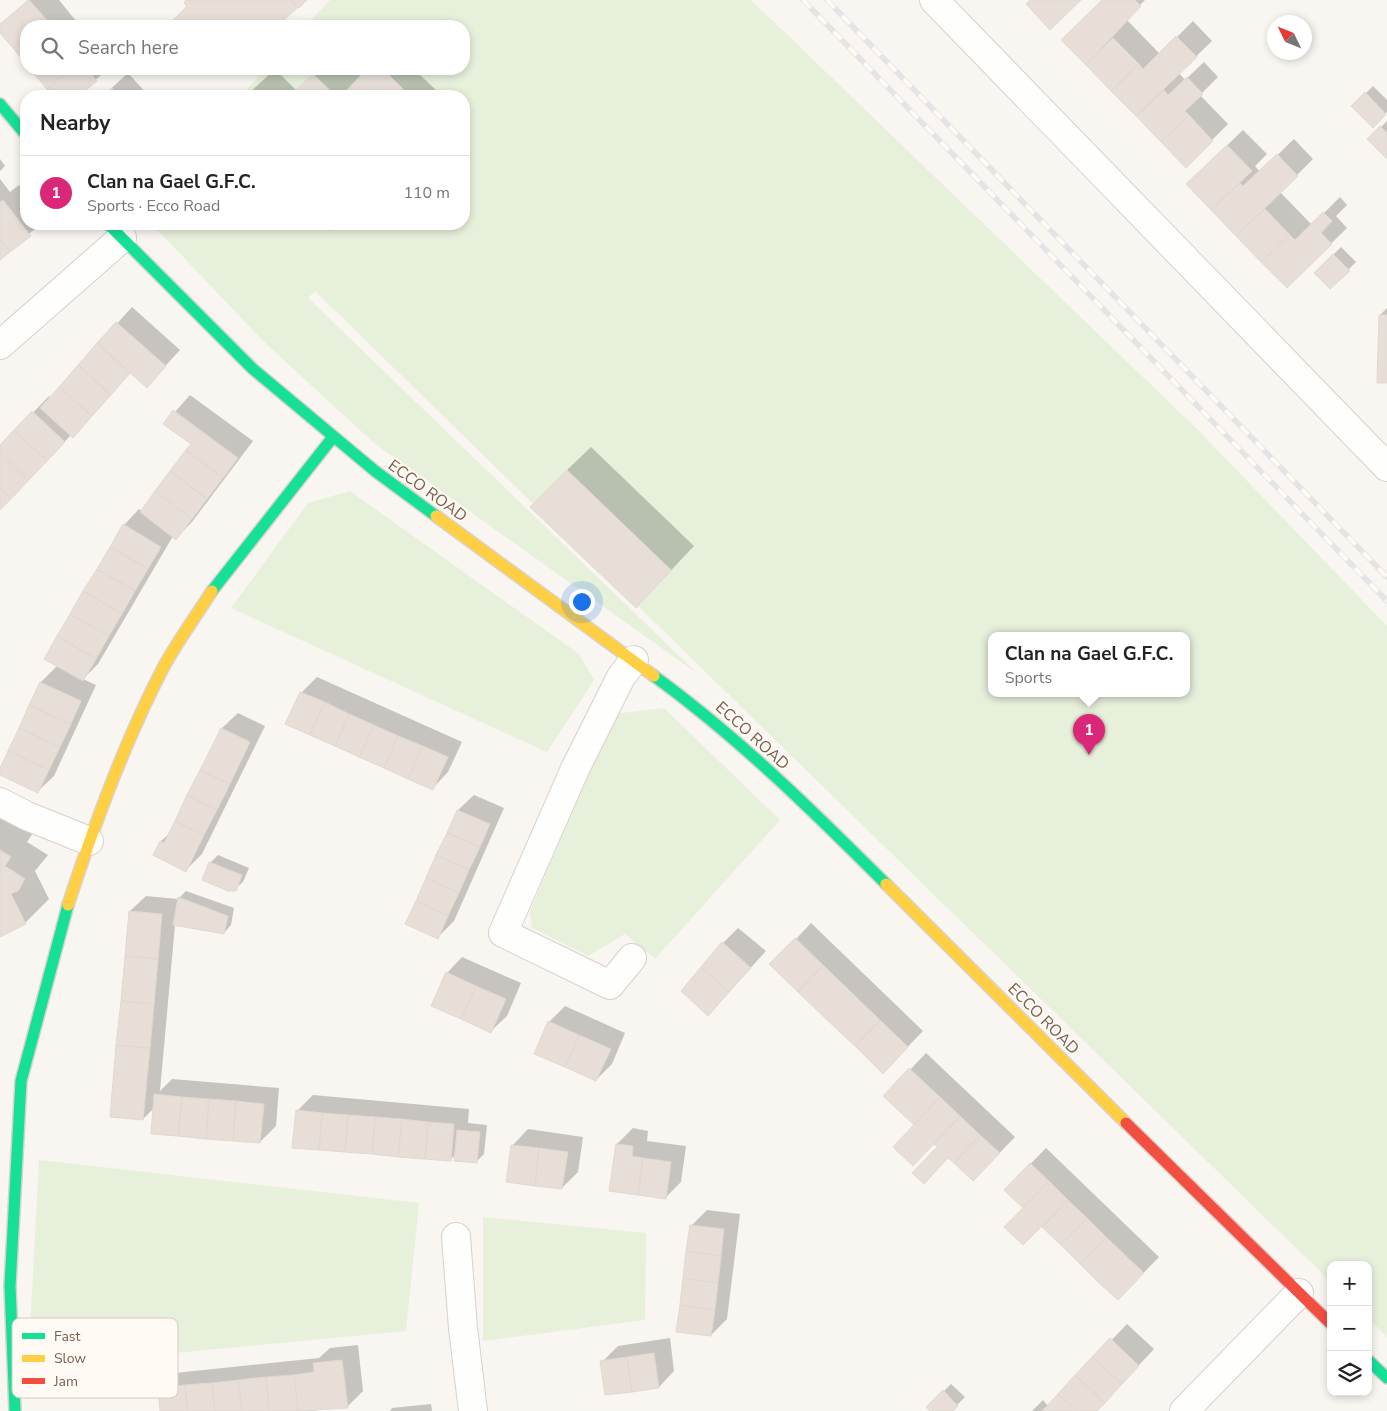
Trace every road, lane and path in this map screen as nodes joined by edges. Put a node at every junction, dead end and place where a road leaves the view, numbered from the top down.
1 (934, 0) edge
2 (0, 104) edge
3 (20, 128) edge
4 (115, 231) edge
5 (0, 345) edge
6 (333, 437) junction
7 (1387, 468) edge
8 (634, 660) junction
9 (0, 802) edge
10 (89, 841) junction
11 (632, 958) dead end
12 (456, 1237) dead end
13 (1299, 1293) junction
14 (1327, 1320) edge
15 (12, 1336) edge
16 (1372, 1364) edge
17 (1387, 1378) edge
18 (14, 1398) edge
19 (15, 1411) edge
20 (473, 1411) edge
21 (1184, 1411) edge

1 - 7 street
2 - 3 street
4 - 5 street
4 - 6 street, ECCO ROAD
6 - 8 street, ECCO ROAD
6 - 10 street
8 - 11 street
8 - 13 street, ECCO ROAD
9 - 10 street
10 - 15 street
12 - 20 street
13 - 14 street, ECCO ROAD
13 - 21 street
16 - 17 street
18 - 19 street

